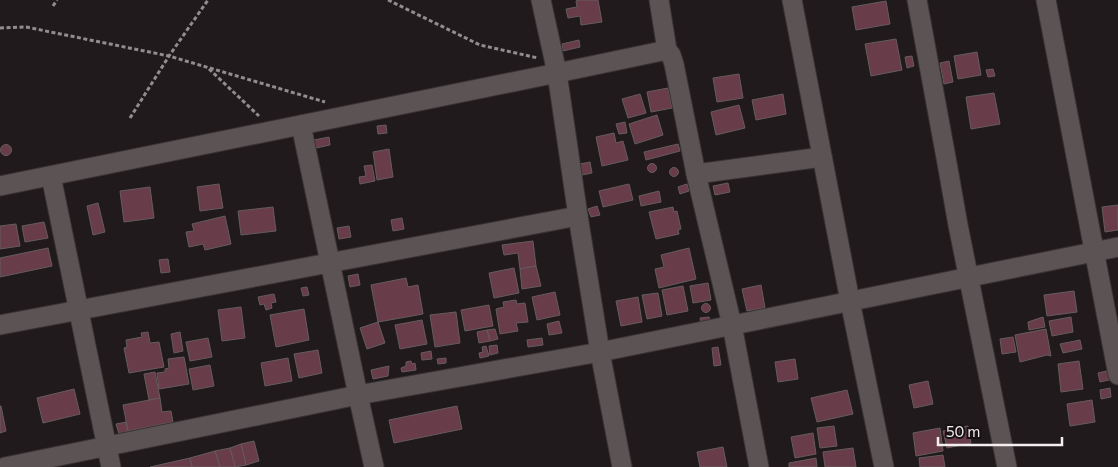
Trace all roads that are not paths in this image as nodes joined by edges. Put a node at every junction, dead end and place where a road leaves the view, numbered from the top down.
1 (541, 0) edge
2 (658, 0) edge
3 (792, 0) edge
4 (917, 0) edge
5 (1046, 0) edge
6 (666, 50) junction
7 (556, 68) junction
8 (301, 125) junction
9 (822, 157) junction
10 (696, 174) junction
11 (50, 176) junction
12 (0, 186) edge
13 (578, 216) junction
14 (1118, 247) edge
15 (1095, 252) junction
16 (330, 263) junction
17 (968, 277) junction
18 (850, 301) junction
19 (78, 310) junction
20 (0, 325) edge
21 (732, 325) junction
22 (600, 352) junction
23 (1118, 374) edge
24 (358, 394) junction
25 (106, 447) junction
26 (5, 467) edge
27 (111, 467) edge
28 (374, 467) edge
29 (622, 467) edge
30 (759, 467) edge
31 (884, 467) edge
32 (1007, 467) edge

1 - 7 street
2 - 6 street
3 - 9 street
4 - 17 street
5 - 15 street
6 - 7 street
6 - 10 street
7 - 8 street
7 - 13 street
8 - 11 street
8 - 16 street
9 - 10 street
9 - 18 street
10 - 21 street
11 - 12 street
11 - 19 street
13 - 16 street
13 - 22 street
14 - 15 street
15 - 17 street
15 - 23 street
16 - 19 street
16 - 24 street
17 - 18 street
17 - 32 street
18 - 21 street
18 - 31 street
19 - 20 street
19 - 25 street
21 - 22 street
21 - 30 street
22 - 24 street
22 - 29 street
24 - 25 street
24 - 28 street
25 - 26 street
25 - 27 street

